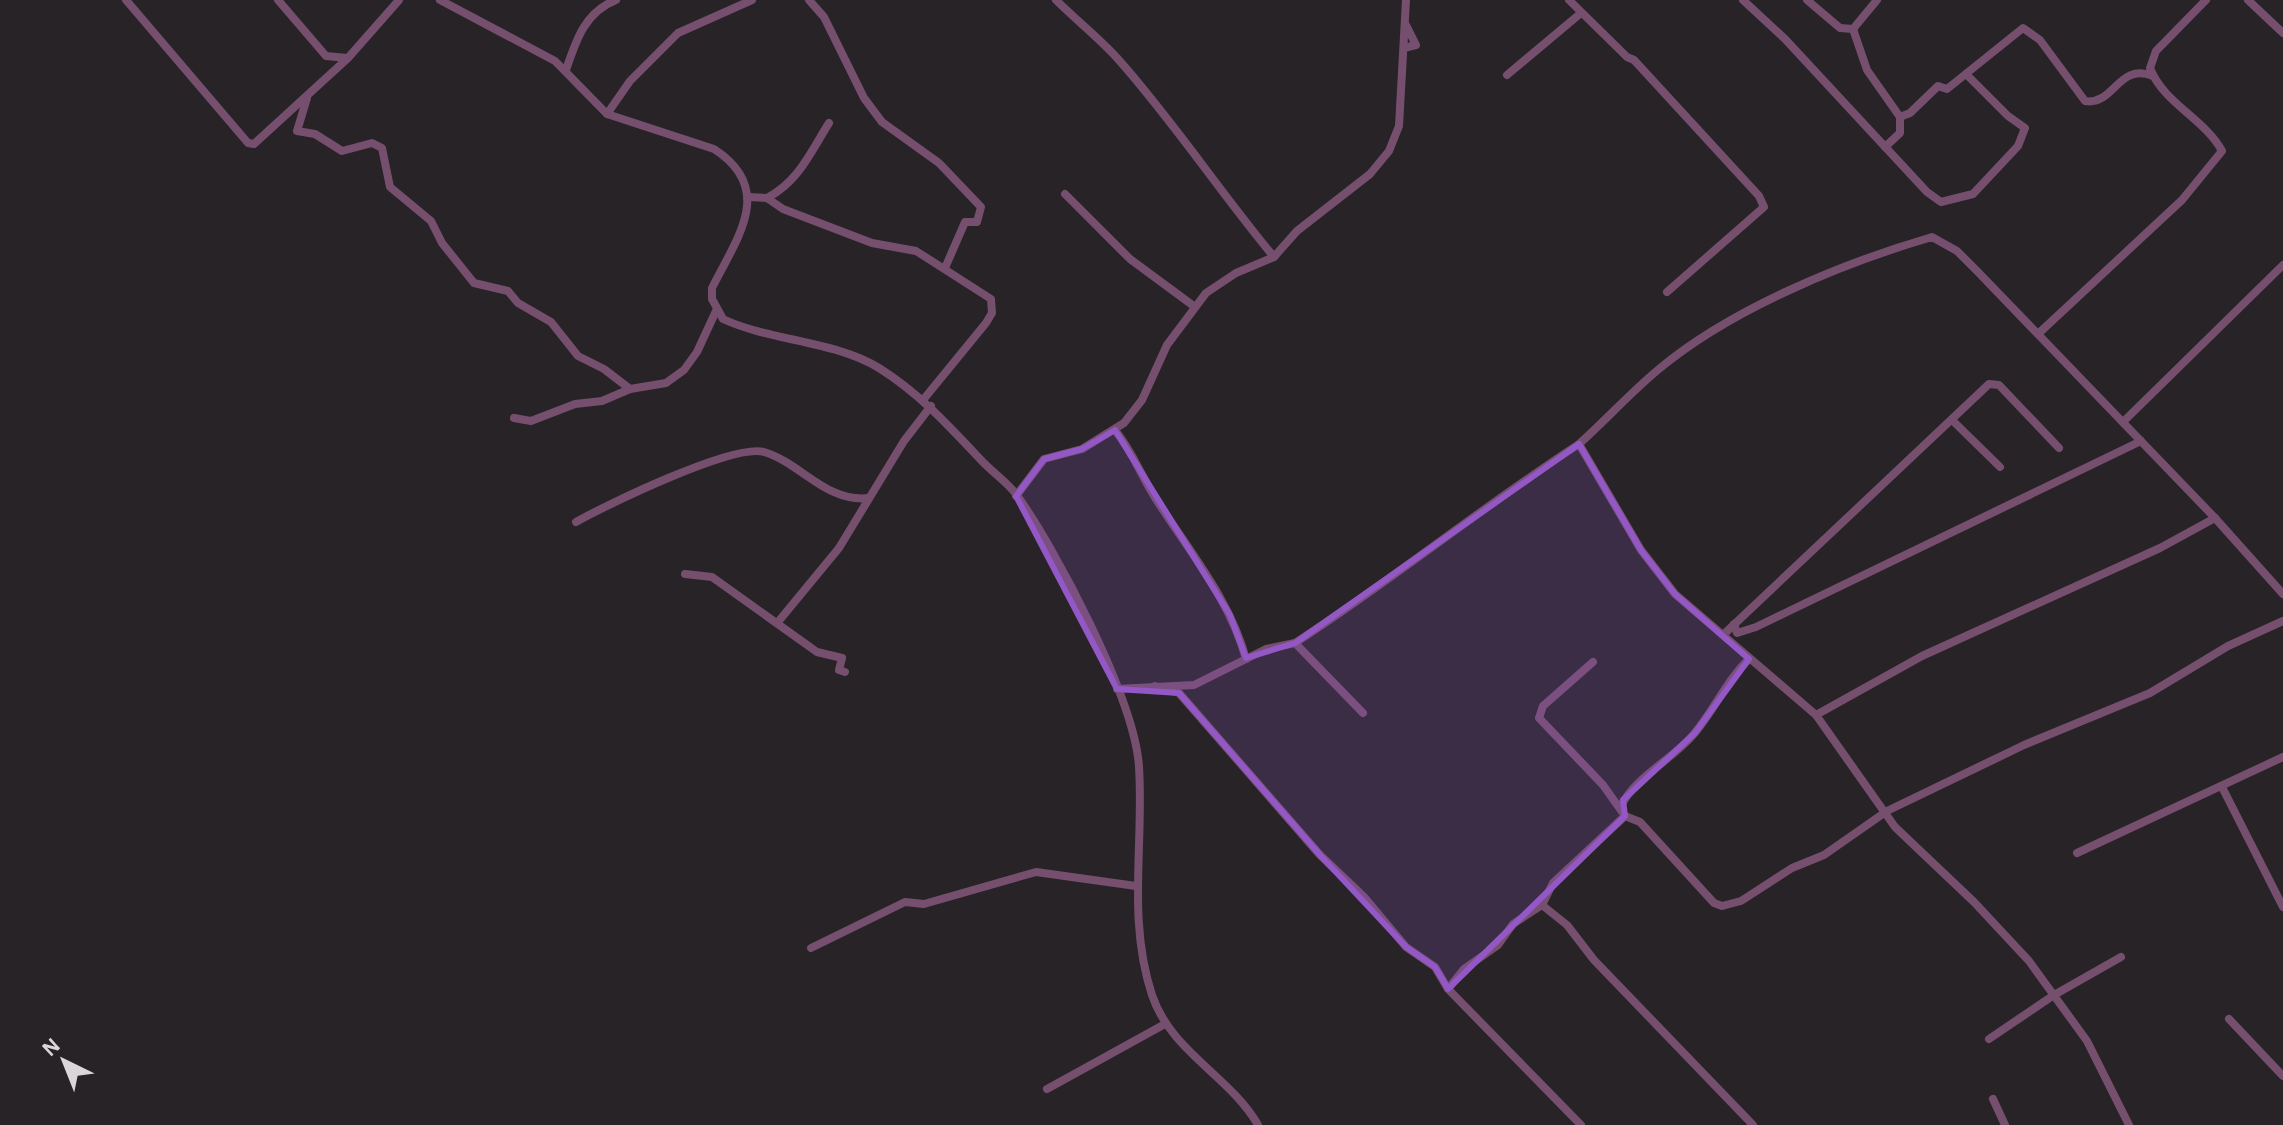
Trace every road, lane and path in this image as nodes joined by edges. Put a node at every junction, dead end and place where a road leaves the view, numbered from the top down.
1 (126, 0) edge
2 (278, 0) edge
3 (399, 0) edge
4 (440, 0) edge
5 (616, 0) edge
6 (752, 0) edge
7 (809, 0) edge
8 (1056, 0) edge
9 (1406, 0) edge
10 (1569, 0) edge
11 (1743, 0) edge
12 (1807, 0) edge
13 (1877, 0) edge
14 (2206, 0) edge
15 (2248, 0) edge
16 (1581, 13) junction
17 (1853, 29) junction
18 (2283, 33) edge
19 (348, 58) junction
20 (566, 70) junction
21 (1966, 74) junction
22 (1507, 75) dead end
23 (2153, 76) junction
24 (307, 98) junction
25 (607, 114) junction
26 (1900, 117) junction
27 (829, 123) dead end
28 (1885, 147) junction
29 (1065, 194) dead end
30 (748, 197) junction
31 (767, 198) junction
32 (1274, 257) junction
33 (2283, 265) edge
34 (945, 268) junction
35 (1667, 292) dead end
36 (1195, 307) junction
37 (716, 311) junction
38 (2038, 334) junction
39 (630, 389) junction
40 (927, 403) junction
41 (514, 418) dead end
42 (1952, 420) junction
43 (2123, 422) junction
44 (1115, 430) junction
45 (2141, 441) junction
46 (1579, 444) junction
47 (2059, 448) dead end
48 (2000, 467) dead end
49 (1016, 496) junction
50 (869, 498) junction
51 (2215, 518) junction
52 (576, 522) dead end
53 (685, 574) dead end
54 (2283, 594) edge
55 (2283, 621) edge
56 (778, 622) junction
57 (1734, 624) junction
58 (1723, 635) junction
59 (1295, 643) junction
60 (1246, 659) junction
61 (1749, 659) junction
62 (1593, 662) dead end
63 (845, 672) dead end
64 (1155, 686) junction
65 (1117, 689) junction
66 (1363, 713) dead end
67 (1816, 715) junction
68 (2283, 757) edge
69 (2222, 787) junction
70 (1621, 806) junction
71 (1887, 811) junction
72 (1625, 816) junction
73 (2077, 853) dead end
74 (1136, 886) junction
75 (1542, 905) junction
76 (2283, 907) edge
77 (811, 948) dead end
78 (2121, 957) dead end
79 (1448, 989) junction
80 (2054, 995) junction
81 (2229, 1019) dead end
82 (1165, 1024) junction
83 (1989, 1039) dead end
84 (2283, 1076) edge
85 (1047, 1089) dead end
86 (1993, 1099) dead end
87 (1258, 1125) edge
88 (1581, 1125) edge
89 (1753, 1125) edge
90 (2005, 1125) edge
91 (2129, 1125) edge

1 - 24 street
2 - 19 street
3 - 19 street
4 - 20 street
5 - 20 street
6 - 25 street
7 - 34 street
8 - 32 street
9 - 32 street
10 - 16 street
11 - 28 street
12 - 17 street
13 - 17 street
14 - 23 street
15 - 18 street
16 - 22 street
16 - 35 street
17 - 26 street
19 - 24 street
20 - 25 street
21 - 23 street
21 - 26 street
21 - 28 street
23 - 38 street
24 - 39 street
25 - 30 street
26 - 28 street
27 - 31 street
29 - 36 street
30 - 31 street
30 - 37 street
31 - 34 street
32 - 36 street
33 - 43 street
34 - 40 street
36 - 44 street
37 - 39 street
37 - 40 street
38 - 43 street
38 - 46 street
39 - 41 street
40 - 49 street
40 - 50 street
42 - 47 street
42 - 48 street
42 - 57 street
43 - 45 street
44 - 49 street
44 - 60 street
45 - 51 street
45 - 57 street
46 - 58 street
46 - 59 street
49 - 65 street
50 - 52 street
50 - 56 street
51 - 54 street
51 - 67 street
53 - 56 street
55 - 71 street
56 - 63 street
57 - 58 street
58 - 61 street
59 - 60 street
59 - 66 street
60 - 64 street
61 - 67 street
61 - 70 street
62 - 70 street
64 - 65 street
64 - 79 street
65 - 74 street
67 - 71 street
68 - 69 street
69 - 73 street
69 - 76 street
70 - 72 street
71 - 72 street
71 - 80 street
72 - 75 street
74 - 77 street
74 - 82 street
75 - 79 street
75 - 89 street
78 - 80 street
79 - 88 street
80 - 83 street
80 - 91 street
81 - 84 street
82 - 85 street
82 - 87 street
86 - 90 street

